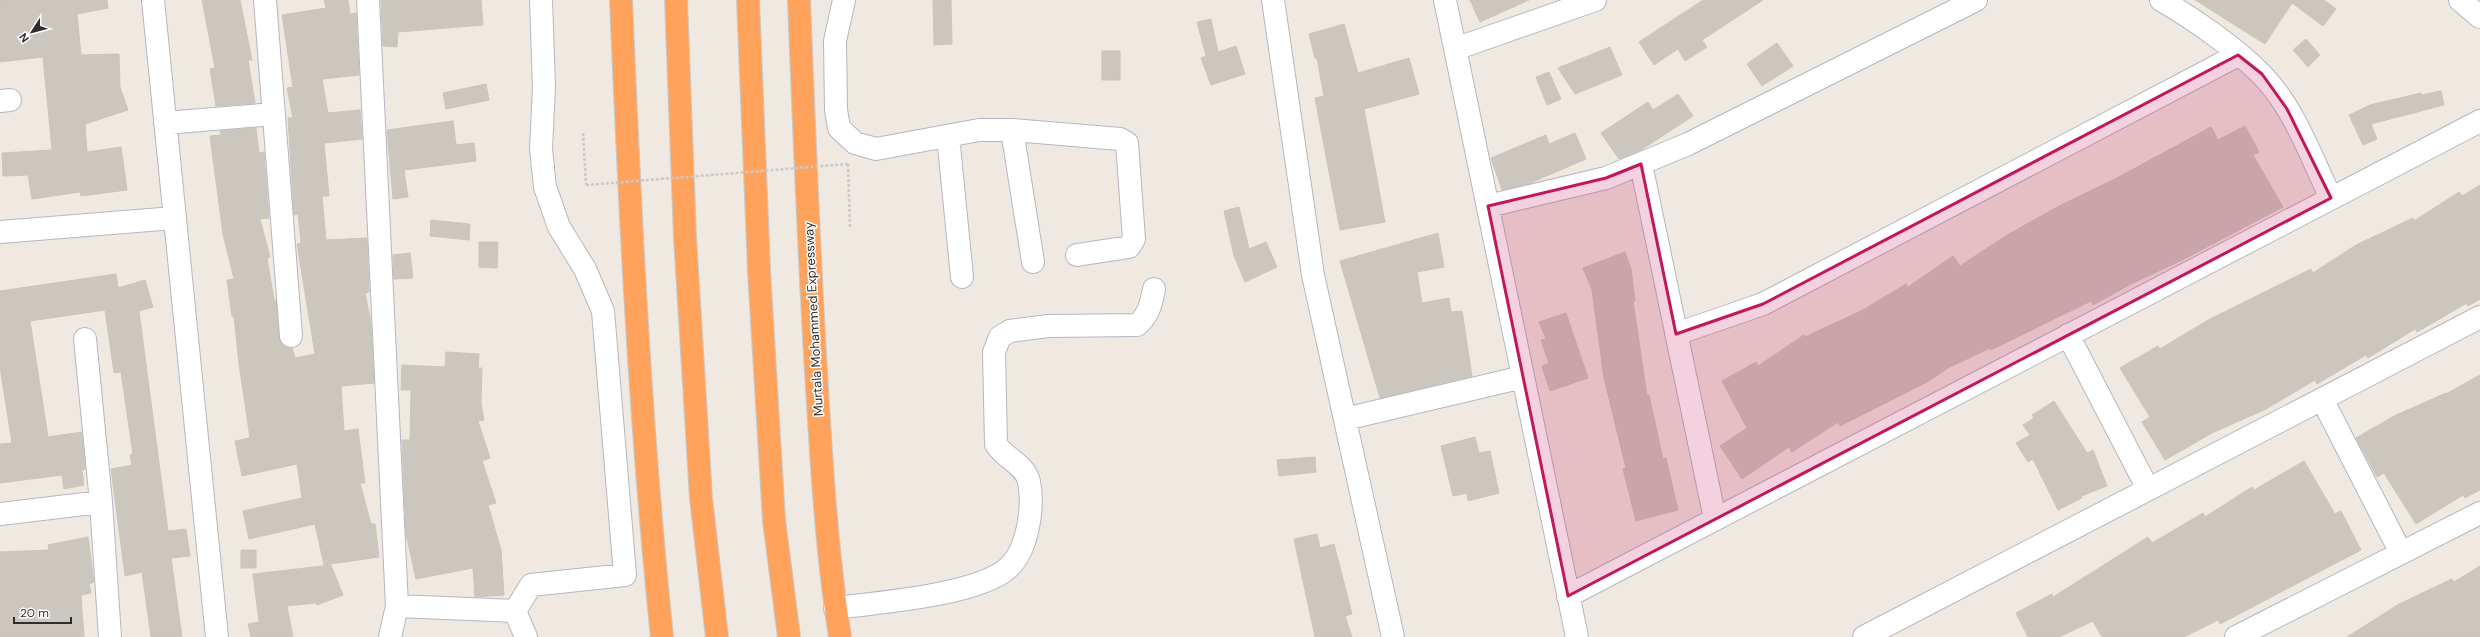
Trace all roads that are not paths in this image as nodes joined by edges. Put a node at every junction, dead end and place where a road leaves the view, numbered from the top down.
1 (153, 0) edge
2 (265, 0) edge
3 (368, 0) edge
4 (541, 0) edge
5 (621, 0) edge
6 (676, 0) edge
7 (748, 0) edge
8 (799, 0) edge
9 (844, 0) edge
10 (1274, 0) edge
11 (1445, 0) edge
12 (1595, 0) edge
13 (1976, 0) edge
14 (2161, 0) edge
15 (2460, 0) edge
16 (2480, 16) edge
17 (1455, 48) junction
18 (2238, 55) junction
19 (274, 114) junction
20 (2480, 120) edge
21 (165, 123) junction
22 (1012, 130) junction
23 (948, 136) junction
24 (1641, 164) junction
25 (2331, 198) junction
26 (1488, 206) junction
27 (174, 218) junction
28 (0, 232) edge
29 (1077, 254) dead end
30 (1033, 262) dead end
31 (962, 277) dead end
32 (1154, 289) dead end
33 (2480, 317) edge
34 (1676, 334) junction
35 (2068, 335) junction
36 (291, 336) dead end
37 (85, 339) dead end
38 (1523, 376) junction
39 (2322, 399) junction
40 (1345, 419) junction
41 (2148, 489) junction
42 (101, 502) junction
43 (2480, 513) edge
44 (0, 514) edge
45 (1715, 519) junction
46 (2401, 553) junction
47 (1568, 596) junction
48 (397, 606) junction
49 (835, 608) junction
50 (515, 612) junction
51 (110, 637) edge
52 (217, 637) edge
53 (390, 637) edge
54 (526, 637) edge
55 (662, 637) edge
56 (717, 637) edge
57 (789, 637) edge
58 (840, 637) edge
59 (1393, 637) edge
60 (1577, 637) edge
61 (1864, 637) edge
62 (2236, 637) edge

1 - 21 street
2 - 19 street
3 - 48 street
4 - 50 street
5 - 55 highway
6 - 56 highway
7 - 57 highway
8 - 49 highway, Murtala Mohammed Expressway
9 - 23 street
10 - 40 street
11 - 17 street
12 - 17 street
13 - 24 street
14 - 18 street
15 - 16 street
17 - 26 street
18 - 25 street
18 - 34 street
19 - 21 street
19 - 36 street
20 - 25 street
21 - 27 street
22 - 23 street
22 - 29 street
22 - 30 street
23 - 31 street
24 - 26 street
24 - 34 street
25 - 35 street
26 - 38 street
27 - 28 street
27 - 52 street
32 - 49 street
33 - 39 street
34 - 45 street
35 - 41 street
35 - 45 street
37 - 42 street
38 - 40 street
38 - 47 street
39 - 41 street
39 - 46 street
40 - 59 street
41 - 61 street
42 - 44 street
42 - 51 street
43 - 46 street
45 - 47 street
46 - 62 street
47 - 60 street
48 - 50 street
48 - 53 street
49 - 58 highway, Murtala Mohammed Expressway
50 - 54 street

